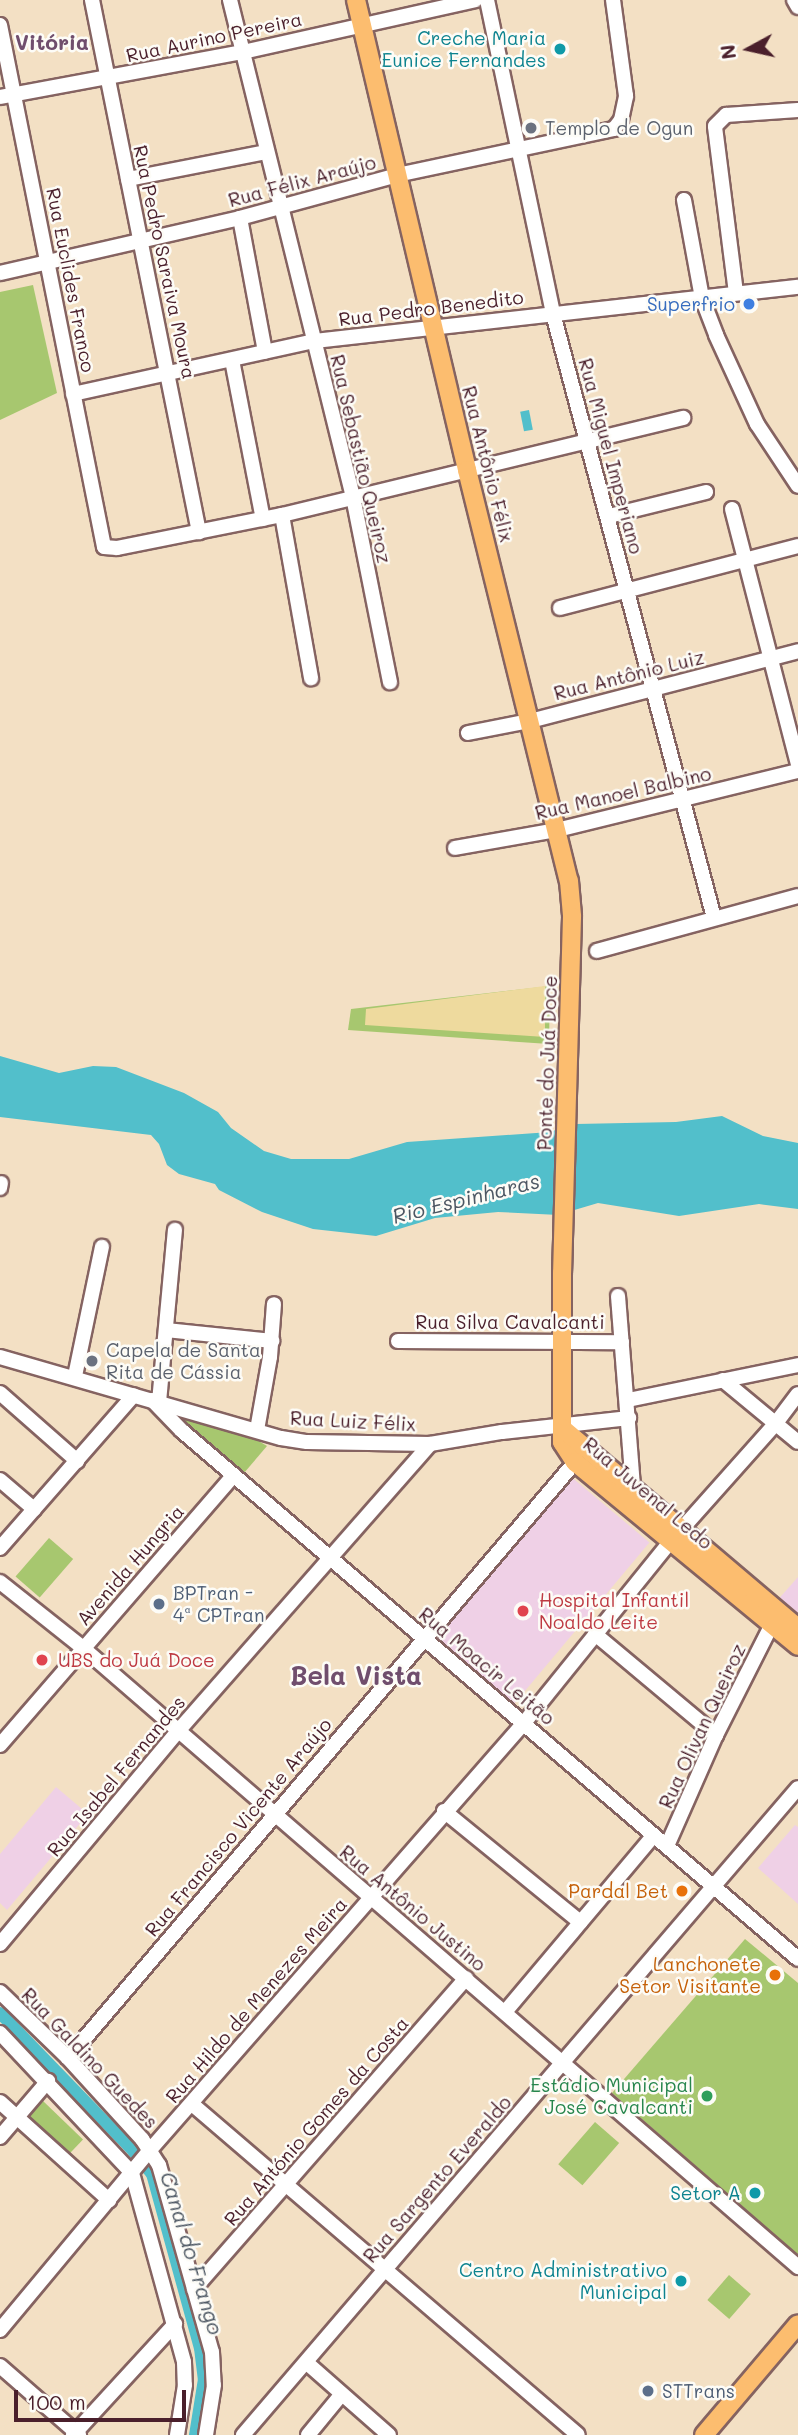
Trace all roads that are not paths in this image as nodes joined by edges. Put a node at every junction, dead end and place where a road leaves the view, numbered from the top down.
1 (92, 0) edge
2 (230, 0) edge
3 (356, 0) edge
4 (475, 0) edge
5 (487, 0) edge
6 (613, 0) edge
7 (794, 0) edge
8 (798, 7) edge
9 (0, 25) edge
10 (361, 26) junction
11 (243, 52) junction
12 (107, 79) junction
13 (7, 96) edge
14 (798, 110) edge
15 (519, 150) junction
16 (266, 152) junction
17 (397, 175) junction
18 (128, 179) junction
19 (684, 200) dead end
20 (282, 206) junction
21 (240, 218) junction
22 (141, 241) junction
23 (49, 262) junction
24 (0, 273) edge
25 (798, 287) edge
26 (736, 293) junction
27 (702, 298) junction
28 (553, 314) junction
29 (433, 327) junction
30 (315, 341) junction
31 (265, 352) junction
32 (232, 360) junction
33 (169, 374) junction
34 (73, 394) junction
35 (683, 418) dead end
36 (588, 442) junction
37 (467, 470) junction
38 (798, 486) edge
39 (706, 492) dead end
40 (353, 497) junction
41 (732, 509) dead end
42 (282, 515) junction
43 (609, 516) junction
44 (263, 519) junction
45 (200, 532) junction
46 (798, 546) edge
47 (744, 559) junction
48 (626, 590) junction
49 (560, 608) dead end
50 (798, 651) edge
51 (771, 659) junction
52 (312, 678) dead end
53 (390, 682) dead end
54 (651, 690) junction
55 (530, 720) junction
56 (468, 733) dead end
57 (798, 764) edge
58 (798, 771) edge
59 (681, 800) junction
60 (557, 830) junction
61 (455, 848) dead end
62 (798, 896) edge
63 (714, 918) junction
64 (572, 939) joint
65 (597, 951) dead end
66 (1, 1183) edge
67 (0, 1188) edge
68 (175, 1230) dead end
69 (102, 1247) dead end
70 (618, 1296) dead end
71 (274, 1304) dead end
72 (166, 1329) junction
73 (272, 1341) junction
74 (398, 1341) dead end
75 (622, 1342) junction
76 (561, 1343) junction
77 (1, 1358) edge
78 (798, 1365) edge
79 (75, 1376) junction
80 (723, 1380) junction
81 (0, 1393) edge
82 (798, 1394) edge
83 (134, 1395) junction
84 (628, 1400) junction
85 (155, 1401) junction
86 (629, 1419) junction
87 (776, 1423) junction
88 (562, 1427) junction
89 (257, 1430) junction
90 (798, 1442) edge
91 (430, 1444) junction
92 (77, 1461) junction
93 (575, 1462) junction
94 (234, 1475) junction
95 (0, 1480) edge
96 (633, 1487) junction
97 (34, 1509) junction
98 (676, 1535) junction
99 (0, 1548) edge
100 (330, 1556) junction
101 (0, 1582) edge
102 (772, 1624) junction
103 (798, 1628) edge
104 (595, 1634) junction
105 (423, 1637) junction
106 (798, 1646) edge
107 (83, 1648) junction
108 (524, 1723) junction
109 (178, 1731) junction
110 (716, 1735) junction
111 (0, 1745) edge
112 (798, 1788) edge
113 (444, 1811) junction
114 (274, 1816) junction
115 (654, 1835) junction
116 (667, 1846) junction
117 (716, 1886) junction
118 (370, 1898) junction
119 (580, 1922) junction
120 (0, 1944) edge
121 (798, 1959) edge
122 (466, 1978) junction
123 (0, 1992) edge
124 (505, 2012) junction
125 (0, 2033) edge
126 (68, 2058) junction
127 (562, 2063) junction
128 (48, 2081) junction
129 (0, 2102) edge
130 (192, 2104) junction
131 (17, 2117) junction
132 (0, 2137) edge
133 (150, 2150) junction
134 (132, 2173) junction
135 (287, 2186) junction
136 (109, 2200) junction
137 (798, 2267) edge
138 (386, 2269) junction
139 (194, 2289) junction
140 (175, 2324) junction
141 (798, 2324) edge
142 (0, 2330) edge
143 (307, 2363) junction
144 (0, 2365) edge
145 (341, 2395) junction
146 (381, 2432) edge
147 (76, 2434) edge
148 (177, 2435) edge
149 (206, 2435) edge
150 (243, 2435) edge
151 (308, 2435) edge
152 (578, 2435) edge
153 (704, 2435) edge

1 - 12 street, Rua Pedro Saraiva Moura
2 - 11 street, Rua Sebastião Queiroz
3 - 10 main road, Rua Antônio Félix
4 - 10 street, Rua Aurino Pereira
5 - 15 street, Rua Miguel Imperiano
6 - 15 street, Rua Félix Araújo
7 - 8 street
9 - 13 street, Rua Euclides Franco
10 - 11 street, Rua Aurino Pereira
10 - 17 main road, Rua Antônio Félix
11 - 12 street, Rua Aurino Pereira
11 - 16 street, Rua Sebastião Queiroz
12 - 13 street, Rua Aurino Pereira
12 - 18 street, Rua Pedro Saraiva Moura
13 - 23 street, Rua Euclides Franco
14 - 26 street
15 - 17 street, Rua Félix Araújo
15 - 28 street, Rua Miguel Imperiano
16 - 18 street
16 - 20 street, Rua Sebastião Queiroz
17 - 20 street, Rua Félix Araújo
17 - 29 main road, Rua Antônio Félix
18 - 22 street, Rua Pedro Saraiva Moura
19 - 27 street
20 - 21 street, Rua Félix Araújo
20 - 30 street, Rua Sebastião Queiroz
21 - 22 street, Rua Félix Araújo
21 - 31 street
22 - 23 street, Rua Félix Araújo
22 - 33 street, Rua Pedro Saraiva Moura
23 - 24 street, Rua Félix Araújo
23 - 34 street, Rua Euclides Franco
25 - 26 street, Rua Pedro Benedito
26 - 27 street, Rua Pedro Benedito
27 - 28 street, Rua Pedro Benedito
27 - 38 street
28 - 29 street, Rua Pedro Benedito
28 - 36 street, Rua Miguel Imperiano
29 - 30 street, Rua Pedro Benedito
29 - 37 main road, Rua Antônio Félix
30 - 31 street, Rua Pedro Benedito
30 - 40 street, Rua Sebastião Queiroz
31 - 32 street, Rua Pedro Benedito
32 - 33 street, Rua Pedro Benedito
32 - 44 street
33 - 34 street, Rua Pedro Benedito
33 - 45 street, Rua Pedro Saraiva Moura
34 - 45 street, Rua Euclides Franco
35 - 36 street
36 - 37 street
36 - 43 street, Rua Miguel Imperiano
37 - 40 street
37 - 55 main road, Rua Antônio Félix
39 - 43 street
40 - 42 street
40 - 53 street, Rua Sebastião Queiroz
41 - 47 street
42 - 44 street
42 - 52 street
43 - 48 street, Rua Miguel Imperiano
44 - 45 street
46 - 47 street
47 - 48 street
47 - 51 street
48 - 49 street
48 - 54 street, Rua Miguel Imperiano
50 - 51 street, Rua Antônio Luiz
51 - 54 street, Rua Antônio Luiz
51 - 57 street
54 - 55 street, Rua Antônio Luiz
54 - 59 street, Rua Miguel Imperiano
55 - 56 street, Rua Antônio Luiz
55 - 60 main road, Rua Antônio Félix
58 - 59 street, Rua Manoel Balbino
59 - 60 street, Rua Manoel Balbino
59 - 63 street, Rua Miguel Imperiano
60 - 61 street, Rua Manoel Balbino
60 - 64 main road, Rua Antônio Félix
62 - 63 street
63 - 65 street
64 - 76 main road, Ponte do Juá Doce
66 - 67 street
68 - 72 street
69 - 79 street
70 - 75 street
71 - 73 street
72 - 73 street
72 - 85 street
73 - 89 street
74 - 76 street, Rua Silva Cavalcanti
75 - 76 street, Rua Silva Cavalcanti
75 - 84 street
76 - 88 main road, Ponte do Juá Doce
77 - 79 street, Rua Luiz Félix
78 - 80 street
79 - 83 street, Rua Luiz Félix
80 - 84 street
80 - 87 street
81 - 92 street
82 - 87 street, Rua Hildo de Menezes Meira
83 - 85 street, Rua Luiz Félix
83 - 92 street
84 - 86 street
85 - 89 street, Rua Luiz Félix
85 - 94 street, Rua Moacir Leitão
86 - 88 street, Rua Luiz Félix
86 - 96 street
87 - 90 street
87 - 98 street, Rua Hildo de Menezes Meira
88 - 91 street, Rua Luiz Félix
88 - 93 main road, Rua Juvenal Ledo
88 - 96 main road, Rua Juvenal Ledo
89 - 91 street, Rua Luiz Félix
91 - 100 street, Rua Isabel Fernandes
92 - 97 street
93 - 98 main road, Rua Juvenal Ledo
93 - 105 street, Rua Francisco Vicente Araújo
94 - 100 street, Rua Moacir Leitão
94 - 107 street, Avenida Hungria
95 - 97 street
96 - 98 main road, Rua Juvenal Ledo
97 - 99 street
98 - 102 main road, Rua Juvenal Ledo
98 - 103 main road, Rua Juvenal Ledo
98 - 104 street, Rua Hildo de Menezes Meira
100 - 105 street, Rua Moacir Leitão
100 - 109 street, Rua Isabel Fernandes
101 - 107 street, Rua Antônio Justino
102 - 106 main road, Rua Juvenal Ledo
102 - 110 street, Rua Olivan Queiroz
104 - 108 street, Rua Hildo de Menezes Meira
104 - 110 street
105 - 108 street, Rua Moacir Leitão
105 - 114 street, Rua Francisco Vicente Araújo
107 - 109 street, Rua Antônio Justino
107 - 111 street, Avenida Hungria
108 - 113 street, Rua Hildo de Menezes Meira
108 - 115 street, Rua Moacir Leitão
109 - 114 street, Rua Antônio Justino
109 - 120 street, Rua Isabel Fernandes
110 - 116 street, Rua Olivan Queiroz
112 - 117 street, Rua Sargento Everaldo
113 - 118 street, Rua Hildo de Menezes Meira
113 - 119 street
114 - 118 street, Rua Antônio Justino
114 - 126 street, Rua Francisco Vicente Araújo
115 - 116 street, Rua Moacir Leitão
115 - 119 street
116 - 117 street, Rua Moacir Leitão
117 - 121 street, Rua Moacir Leitão
117 - 127 street, Rua Sargento Everaldo
118 - 122 street, Rua Antônio Justino
118 - 130 street, Rua Hildo de Menezes Meira
119 - 124 street
122 - 124 street, Rua Antônio Justino
122 - 135 street, Rua António Gomes da Costa
123 - 126 street, Rua Galdino Guedes
124 - 127 street, Rua Antônio Justino
125 - 128 street
126 - 133 street, Rua Galdino Guedes
127 - 137 street, Rua Antônio Justino
127 - 138 street, Rua Sargento Everaldo
128 - 131 street
128 - 134 street
129 - 131 street
130 - 133 street, Rua Hildo de Menezes Meira
130 - 135 street
131 - 132 street
131 - 136 street
133 - 134 street, Rua Hildo de Menezes Meira
133 - 139 street, Rua Galdino Guedes
134 - 136 street, Rua Hildo de Menezes Meira
134 - 140 street
135 - 138 street
135 - 139 street, Rua António Gomes da Costa
136 - 142 street, Rua Hildo de Menezes Meira
138 - 143 street, Rua Sargento Everaldo
138 - 152 street
139 - 149 street, Rua Galdino Guedes
140 - 147 street
140 - 148 street
141 - 153 main road
143 - 145 street
143 - 150 street, Rua Sargento Everaldo
144 - 147 street
145 - 146 street
145 - 151 street

